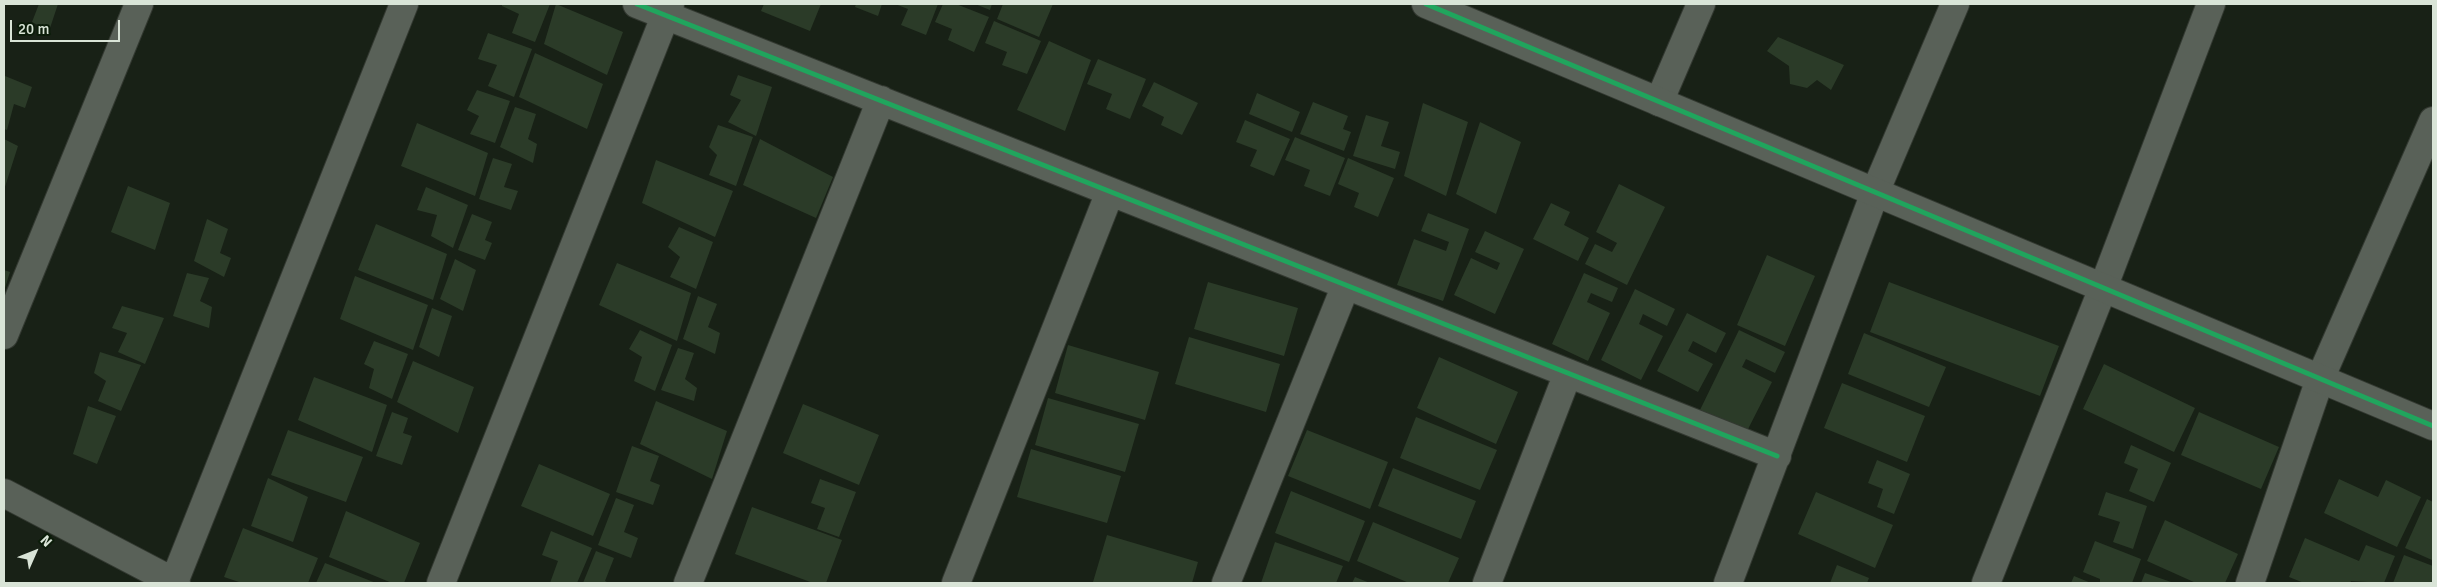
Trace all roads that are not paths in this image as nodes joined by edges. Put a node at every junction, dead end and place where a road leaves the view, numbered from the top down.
1 (139, 4) edge
2 (404, 4) edge
3 (637, 4) edge
4 (1426, 4) edge
5 (1701, 4) edge
6 (1955, 4) edge
7 (2211, 4) edge
8 (668, 9) edge
9 (880, 100) junction
10 (1659, 102) junction
11 (2433, 121) edge
12 (1876, 190) junction
13 (1110, 192) junction
14 (1346, 285) junction
15 (2103, 288) junction
16 (4, 336) edge
17 (1568, 373) junction
18 (2320, 379) junction
19 (2433, 426) edge
20 (1777, 456) junction
21 (4, 493) edge
22 (175, 583) edge
23 (441, 583) edge
24 (688, 583) edge
25 (956, 583) edge
26 (1226, 583) edge
27 (1487, 583) edge
28 (1728, 583) edge
29 (1986, 583) edge
30 (2250, 583) edge

1 - 16 street
2 - 22 street
3 - 8 street
4 - 10 street
5 - 10 street
6 - 12 street
7 - 15 street
8 - 9 street
8 - 23 street
9 - 13 street
9 - 24 street
10 - 12 street
11 - 18 street
12 - 15 street
12 - 20 street
13 - 14 street
13 - 25 street
14 - 17 street
14 - 26 street
15 - 18 street
15 - 29 street
17 - 20 street
17 - 27 street
18 - 19 street
18 - 30 street
20 - 28 street
21 - 22 street

